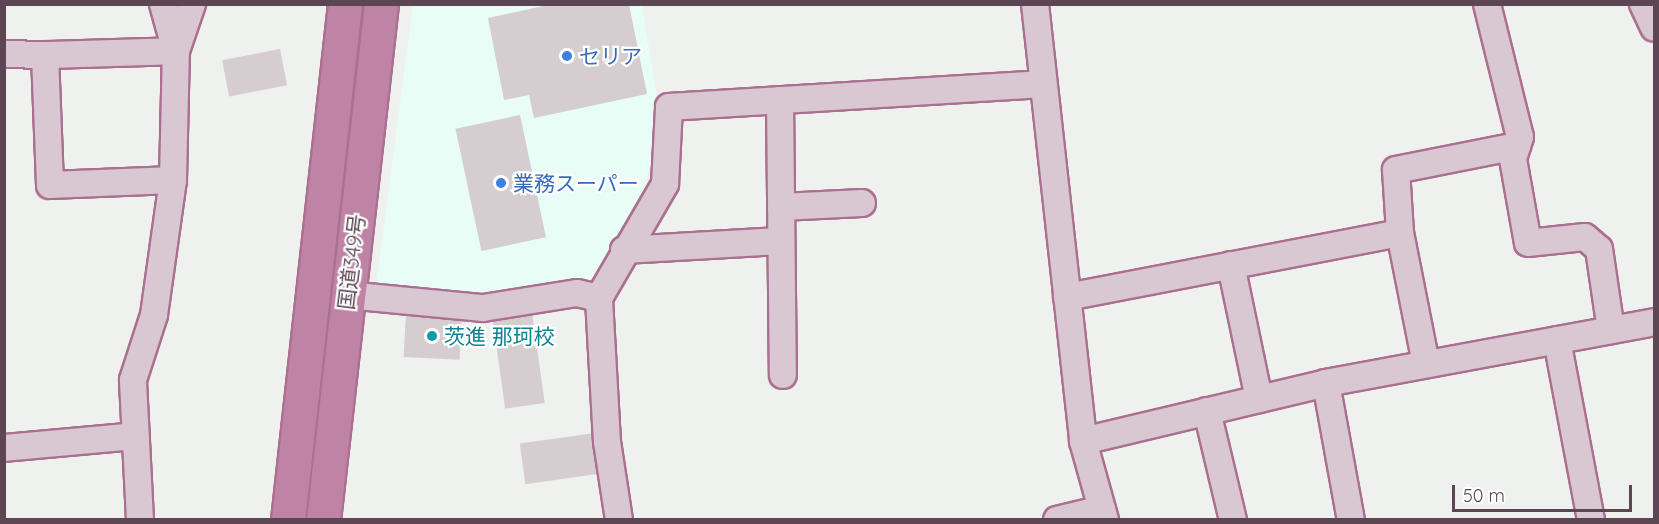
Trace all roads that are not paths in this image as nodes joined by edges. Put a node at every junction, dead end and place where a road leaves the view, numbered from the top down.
1 (163, 4) edge
2 (192, 4) edge
3 (345, 4) edge
4 (381, 4) edge
5 (1035, 4) edge
6 (1487, 4) edge
7 (1643, 4) edge
8 (1654, 28) edge
9 (176, 51) junction
10 (4, 54) edge
11 (45, 55) junction
12 (1043, 84) junction
13 (780, 100) junction
14 (1517, 146) junction
15 (173, 180) junction
16 (862, 203) dead end
17 (781, 207) junction
18 (1400, 232) junction
19 (780, 241) junction
20 (624, 250) junction
21 (1231, 265) junction
22 (347, 295) junction
23 (1067, 297) junction
24 (599, 298) junction
25 (1654, 322) edge
26 (1611, 330) junction
27 (1557, 340) junction
28 (1426, 364) junction
29 (783, 375) dead end
30 (1326, 383) junction
31 (1259, 399) junction
32 (1206, 411) junction
33 (135, 436) junction
34 (1083, 441) junction
35 (4, 448) edge
36 (1103, 514) edge
37 (140, 519) edge
38 (288, 519) edge
39 (323, 519) edge
40 (619, 519) edge
41 (1057, 519) edge
42 (1233, 519) edge
43 (1351, 519) edge
44 (1591, 519) edge

1 - 9 street
2 - 9 street
3 - 38 highway, 国道349号
4 - 22 highway, 国道349号
5 - 12 street
6 - 14 street
7 - 8 street
9 - 11 street
9 - 15 street
10 - 11 street
11 - 15 street
12 - 13 street
12 - 23 street
13 - 17 street
13 - 20 street
14 - 18 street
14 - 26 street
15 - 33 street
16 - 17 street
17 - 19 street
18 - 21 street
18 - 28 street
19 - 20 street
19 - 29 street
20 - 24 street
21 - 23 street
21 - 31 street
22 - 24 street
22 - 39 highway, 国道349号
23 - 34 street
24 - 40 street
25 - 26 street
26 - 27 street
27 - 28 street
27 - 44 street
28 - 30 street
30 - 31 street
30 - 43 street
31 - 32 street
32 - 34 street
32 - 42 street
33 - 35 street
33 - 37 street
34 - 36 street
36 - 41 street

